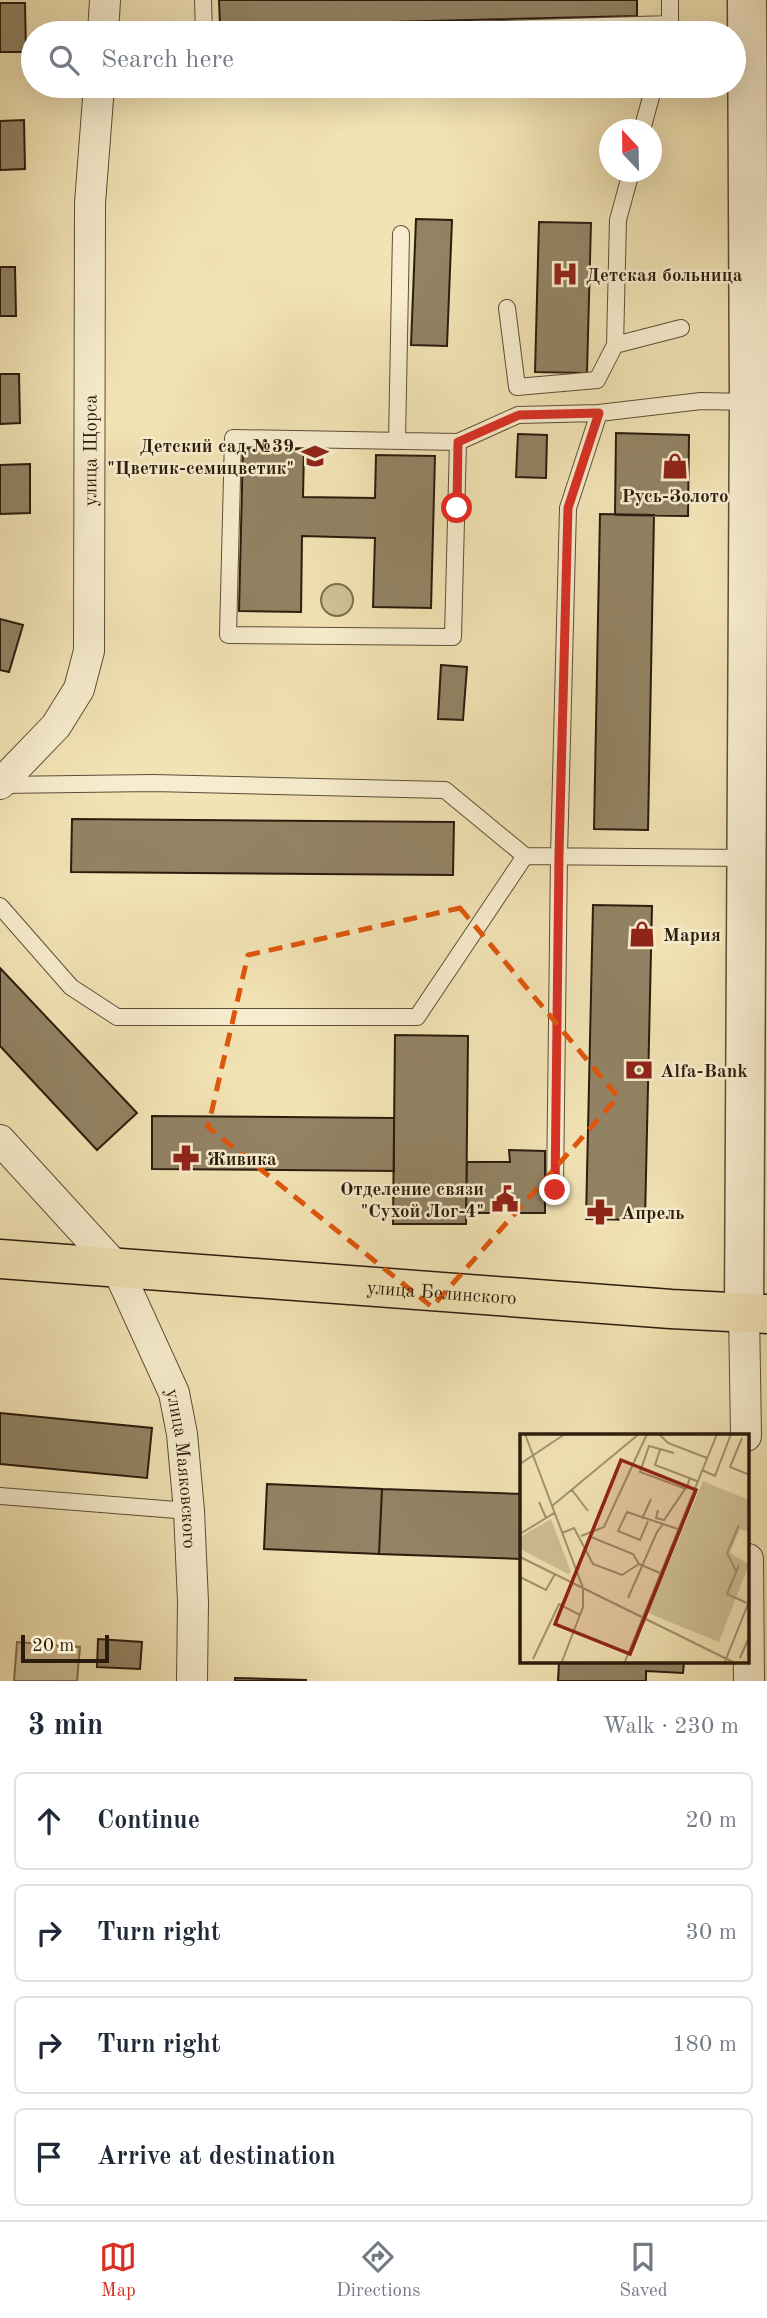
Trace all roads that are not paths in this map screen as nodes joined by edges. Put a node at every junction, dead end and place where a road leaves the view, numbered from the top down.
1 (105, 0) edge
2 (203, 0) edge
3 (670, 0) edge
4 (747, 0) edge
5 (104, 21) edge
6 (204, 21) edge
7 (669, 21) edge
8 (98, 98) edge
9 (651, 98) edge
10 (645, 119) edge
11 (628, 182) edge
12 (401, 234) dead end
13 (506, 308) dead end
14 (681, 328) dead end
15 (615, 345) junction
16 (749, 402) junction
17 (599, 413) junction
18 (397, 441) junction
19 (458, 442) junction
20 (0, 785) edge
21 (559, 855) junction
22 (525, 856) junction
23 (746, 858) junction
24 (0, 906) edge
25 (0, 1140) edge
26 (555, 1190) dead end
27 (0, 1259) edge
28 (117, 1268) junction
29 (755, 1313) edge
30 (746, 1434) edge
31 (0, 1496) edge
32 (189, 1511) junction
33 (192, 1681) edge

1 - 5 street
2 - 6 lane
3 - 7 lane
4 - 16 street
8 - 20 street, улица Щорса
9 - 10 lane
11 - 15 lane
12 - 18 lane
13 - 15 lane
14 - 15 lane
16 - 17 lane
16 - 23 street
17 - 19 lane
17 - 21 lane
18 - 19 lane
18 - 19 lane
20 - 22 lane
21 - 22 lane
21 - 23 lane
21 - 26 lane
22 - 24 lane
23 - 29 street
25 - 28 street
27 - 28 main road, улица Белинского
28 - 29 main road, улица Белинского
28 - 32 street, улица Маяковского
29 - 30 street
31 - 32 lane
32 - 33 street, улица Маяковского

